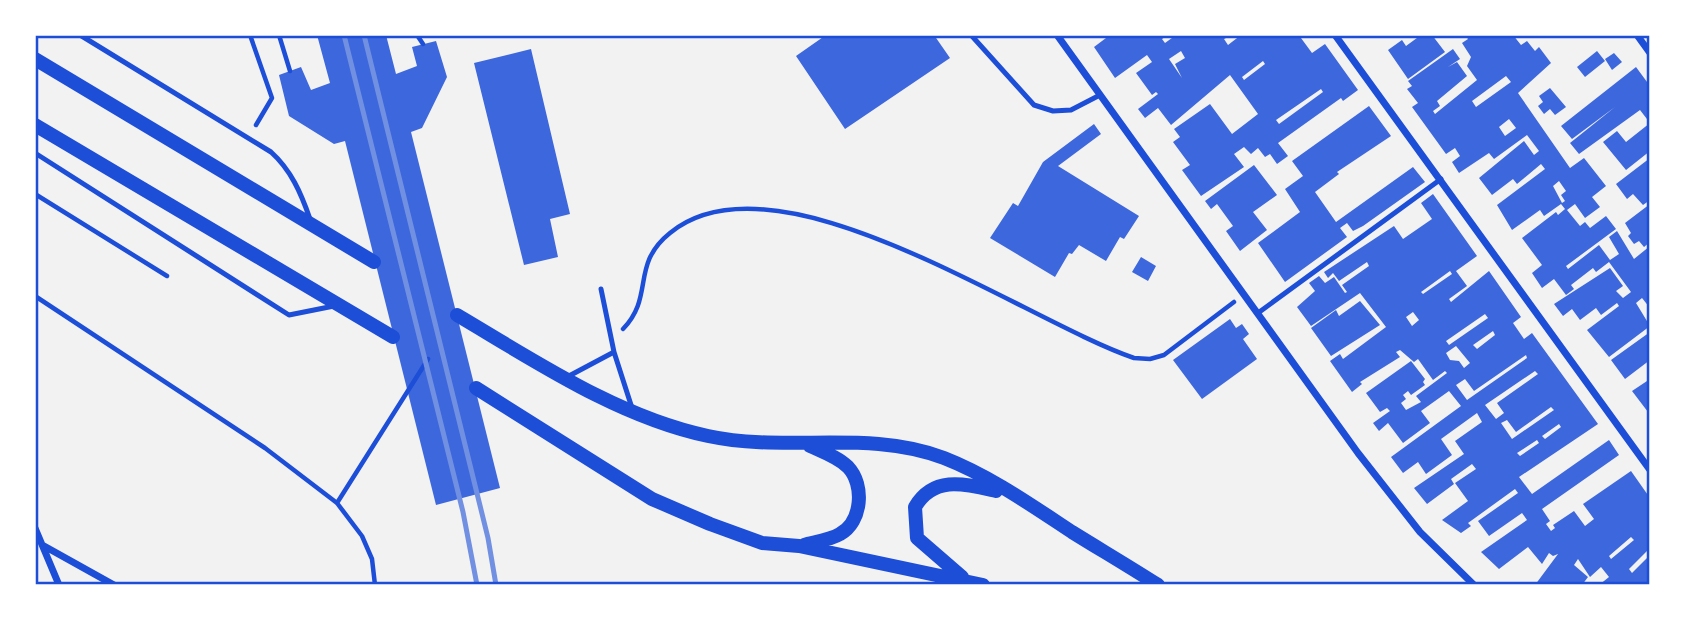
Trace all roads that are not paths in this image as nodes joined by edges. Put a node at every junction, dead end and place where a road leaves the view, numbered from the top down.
1 (79, 35) edge
2 (971, 35) edge
3 (1057, 35) edge
4 (1335, 35) edge
5 (1637, 35) edge
6 (1650, 53) edge
7 (35, 59) edge
8 (1100, 95) junction
9 (35, 125) edge
10 (35, 153) edge
11 (1441, 179) junction
12 (313, 225) junction
13 (374, 262) dead end
14 (601, 289) dead end
15 (339, 306) junction
16 (1258, 313) junction
17 (457, 315) dead end
18 (393, 337) dead end
19 (614, 352) junction
20 (564, 378) junction
21 (476, 388) dead end
22 (633, 411) junction
23 (806, 444) junction
24 (1650, 470) edge
25 (1015, 495) junction
26 (35, 528) edge
27 (44, 546) junction
28 (799, 546) junction
29 (966, 580) junction
30 (59, 585) edge
31 (114, 585) edge
32 (983, 585) edge
33 (1158, 585) edge
34 (1474, 585) edge

1 - 12 lane
2 - 8 lane
3 - 8 street
4 - 11 street
5 - 6 street
7 - 12 main road
8 - 16 street
9 - 15 main road
10 - 15 lane
11 - 16 lane
11 - 24 street
12 - 13 main road
14 - 19 lane
15 - 18 main road
16 - 34 street
17 - 20 main road
19 - 20 lane
19 - 22 lane
20 - 22 main road
21 - 28 main road
22 - 23 main road
23 - 25 main road
23 - 28 main road
25 - 29 main road
25 - 33 main road
26 - 27 street
27 - 30 street
27 - 31 street
28 - 29 main road
29 - 32 main road

